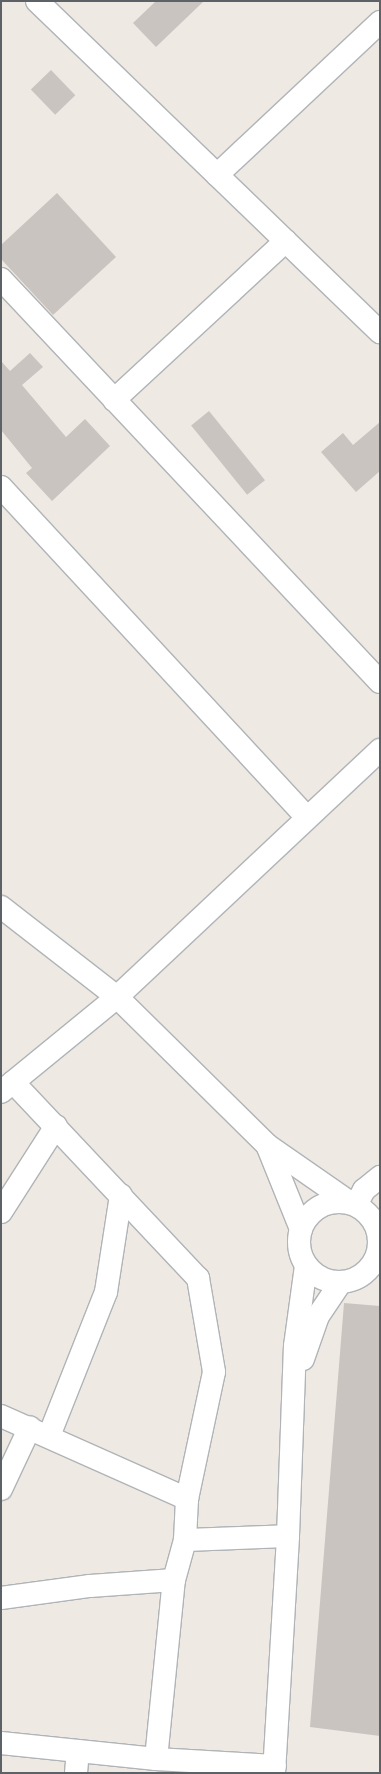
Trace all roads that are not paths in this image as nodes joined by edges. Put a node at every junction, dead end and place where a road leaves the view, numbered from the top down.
1 (37, 1) edge
2 (380, 22) edge
3 (217, 175) junction
4 (286, 241) junction
5 (1, 280) edge
6 (380, 332) edge
7 (114, 400) junction
8 (1, 487) edge
9 (380, 682) edge
10 (380, 750) edge
11 (308, 817) junction
12 (1, 907) edge
13 (117, 997) junction
14 (7, 1087) edge
15 (56, 1126) junction
16 (267, 1145) junction
17 (380, 1177) edge
18 (121, 1195) junction
19 (353, 1204) junction
20 (1, 1212) edge
21 (301, 1228) junction
22 (380, 1244) edge
23 (306, 1266) junction
24 (340, 1283) junction
25 (294, 1383) junction
26 (1, 1416) edge
27 (30, 1427) junction
28 (50, 1436) junction
29 (1, 1489) edge
30 (187, 1499) junction
31 (288, 1536) junction
32 (185, 1540) junction
33 (174, 1580) junction
34 (1, 1598) edge
35 (1, 1743) edge
36 (78, 1751) junction
37 (156, 1759) junction
38 (275, 1770) edge
39 (76, 1773) edge

1 - 3 street
2 - 3 street
3 - 4 street
4 - 6 street
4 - 7 street
5 - 7 street
7 - 9 street
8 - 11 street
10 - 11 street
11 - 13 street
12 - 13 street
13 - 14 street
13 - 16 street
14 - 15 street
15 - 18 street
15 - 20 street
16 - 19 street
16 - 21 street
17 - 19 street
18 - 28 street
18 - 30 street
19 - 21 street
19 - 22 street
21 - 23 street
22 - 24 street
23 - 24 street
23 - 25 street
24 - 25 street
25 - 31 street
26 - 27 street
27 - 28 street
27 - 29 street
28 - 30 street
30 - 32 street
31 - 32 street
31 - 38 street
32 - 33 street
33 - 34 street
33 - 37 street
35 - 36 street
36 - 37 street
36 - 39 street
37 - 38 street

